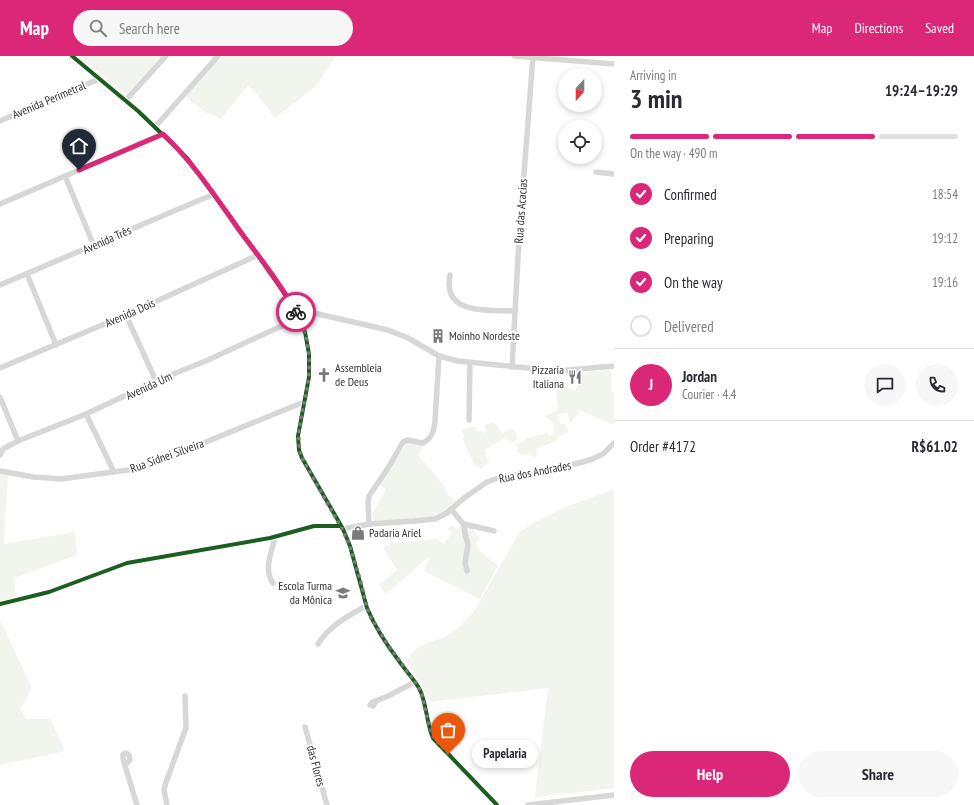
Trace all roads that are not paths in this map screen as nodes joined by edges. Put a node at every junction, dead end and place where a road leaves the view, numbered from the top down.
1 (72, 56) edge
2 (166, 56) edge
3 (218, 56) edge
4 (514, 56) edge
5 (533, 57) edge
6 (614, 64) edge
7 (99, 79) junction
8 (126, 100) junction
9 (0, 121) edge
10 (155, 127) junction
11 (163, 134) junction
12 (596, 172) dead end
13 (614, 174) edge
14 (65, 176) junction
15 (214, 194) junction
16 (0, 204) edge
17 (94, 246) junction
18 (258, 256) junction
19 (27, 274) junction
20 (450, 275) dead end
21 (0, 285) edge
22 (293, 306) junction
23 (514, 311) junction
24 (126, 315) junction
25 (299, 318) junction
26 (56, 344) junction
27 (439, 356) junction
28 (470, 363) junction
29 (614, 366) edge
30 (512, 367) junction
31 (0, 368) edge
32 (156, 381) junction
33 (0, 397) edge
34 (304, 402) junction
35 (86, 414) junction
36 (469, 420) dead end
37 (18, 442) junction
38 (614, 443) edge
39 (0, 455) edge
40 (1, 470) edge
41 (114, 472) junction
42 (451, 509) junction
43 (369, 524) junction
44 (464, 524) junction
45 (341, 528) junction
46 (494, 531) dead end
47 (275, 537) junction
48 (466, 571) dead end
49 (272, 583) dead end
50 (0, 604) edge
51 (366, 606) junction
52 (318, 644) dead end
53 (415, 682) junction
54 (185, 696) dead end
55 (376, 701) dead end
56 (305, 727) dead end
57 (126, 765) dead end
58 (614, 795) edge
59 (137, 805) edge
60 (167, 805) edge
61 (327, 805) edge
62 (497, 805) edge
63 (528, 805) edge

1 - 7 street
2 - 8 street
3 - 10 street
4 - 5 street
5 - 6 street
5 - 23 street, Rua das Acacias
7 - 8 street
7 - 9 street, Avenida Perimetral
8 - 10 street
10 - 11 street
11 - 14 street
11 - 15 street
12 - 13 street
14 - 16 street
14 - 17 street
15 - 17 street, Avenida Três
15 - 18 street
17 - 19 street, Avenida Três
18 - 22 street
18 - 24 street, Avenida Dois
19 - 21 street, Avenida Três
19 - 26 street
20 - 23 street
22 - 25 street
22 - 27 street
23 - 30 street, Rua das Acacias
24 - 26 street, Avenida Dois
24 - 32 street
25 - 32 street, Avenida Um
25 - 34 street
26 - 31 street, Avenida Dois
27 - 28 street
27 - 43 street
28 - 30 street
28 - 36 street
29 - 30 street
32 - 35 street, Avenida Um
33 - 37 street
34 - 41 street, Rua Sidnei Silveira
34 - 45 street
35 - 37 street, Avenida Um
35 - 41 street
37 - 39 street, Avenida Um
38 - 42 street, Rua dos Andrades
40 - 41 street, Rua Sidnei Silveira
42 - 43 street, Rua dos Andrades
42 - 44 street
43 - 45 street, Rua dos Andrades
44 - 46 street
44 - 48 street
45 - 47 street, Rua dos Andrades
45 - 51 street
47 - 49 street
47 - 50 street, Rua dos Andrades
51 - 52 street
51 - 53 street
53 - 55 street
53 - 62 street
54 - 60 street
56 - 61 street, das Flores
57 - 59 street
58 - 63 street

